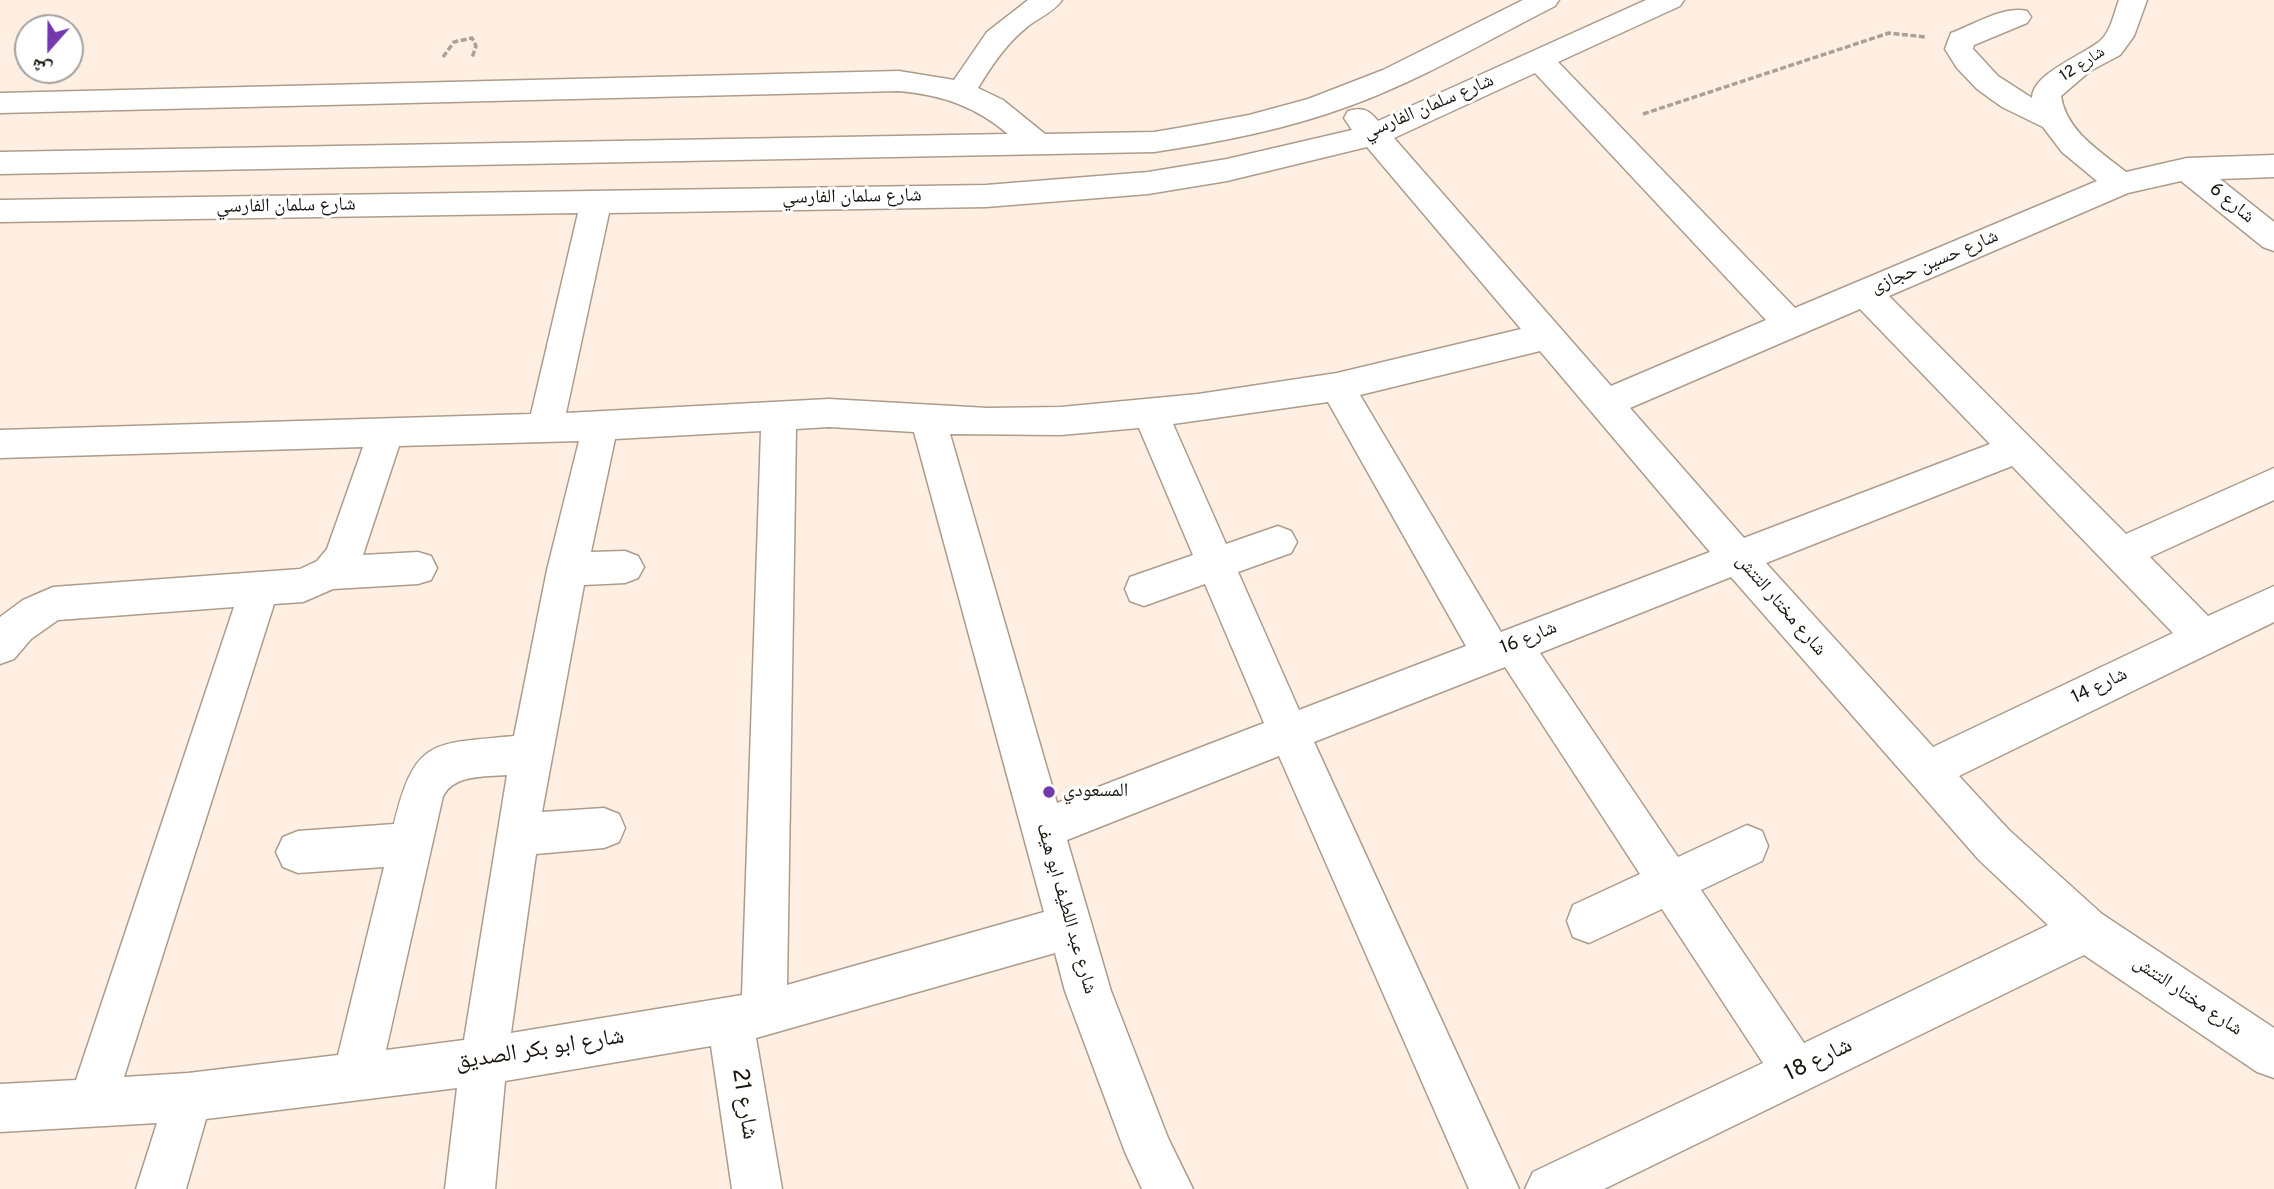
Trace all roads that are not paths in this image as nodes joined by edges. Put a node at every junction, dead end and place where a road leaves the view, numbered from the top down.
1 (1048, 0) edge
2 (1545, 0) edge
3 (1670, 0) edge
4 (2133, 0) edge
5 (2017, 17) dead end
6 (1538, 59) junction
7 (962, 91) junction
8 (1341, 98) junction
9 (0, 103) edge
10 (2053, 120) junction
11 (1374, 135) junction
12 (1040, 146) junction
13 (0, 163) edge
14 (2274, 166) edge
15 (2187, 169) junction
16 (2120, 184) junction
17 (596, 202) junction
18 (0, 211) edge
19 (2274, 239) edge
20 (1865, 293) junction
21 (1790, 324) junction
22 (1548, 335) junction
23 (1337, 387) junction
24 (1606, 403) junction
25 (1150, 412) junction
26 (779, 415) junction
27 (928, 420) junction
28 (600, 426) junction
29 (545, 428) junction
30 (386, 433) junction
31 (0, 444) edge
32 (2018, 448) junction
33 (2274, 483) edge
34 (1278, 542) dead end
35 (2121, 553) junction
36 (1737, 557) junction
37 (1216, 564) junction
38 (625, 567) dead end
39 (418, 568) dead end
40 (566, 570) junction
41 (330, 573) junction
42 (259, 589) junction
43 (1144, 589) dead end
44 (2274, 603) edge
45 (2203, 637) junction
46 (0, 647) edge
47 (1502, 650) junction
48 (1289, 733) junction
49 (531, 753) junction
50 (1926, 771) junction
51 (604, 828) dead end
52 (1041, 830) junction
53 (517, 835) junction
54 (411, 844) junction
55 (1747, 846) dead end
56 (298, 852) dead end
57 (1670, 883) junction
58 (1589, 921) dead end
59 (1068, 927) junction
60 (2086, 930) junction
61 (747, 1017) junction
62 (2274, 1055) edge
63 (485, 1061) junction
64 (1796, 1072) junction
65 (356, 1076) junction
66 (188, 1097) junction
67 (92, 1102) junction
68 (0, 1108) edge
69 (160, 1189) edge
70 (470, 1189) edge
71 (757, 1189) edge
72 (1168, 1189) edge
73 (1494, 1189) edge
74 (1550, 1189) edge

1 - 7 street
2 - 8 street
3 - 6 street, شارع سلمان الفارسي
4 - 10 street, شارع 12
5 - 10 street
6 - 11 street, شارع سلمان الفارسي
6 - 21 street
7 - 9 street
7 - 12 street
8 - 11 street, شارع مختار التتش
8 - 12 street
10 - 16 street
11 - 17 street, شارع سلمان الفارسي
11 - 22 street, شارع مختار التتش
12 - 13 street
14 - 15 street, شارع حسين حجازى
15 - 16 street, شارع حسين حجازى
15 - 19 street, شارع 6
16 - 20 street, شارع حسين حجازى
17 - 18 street, شارع سلمان الفارسي
17 - 29 street
20 - 21 street, شارع حسين حجازى
20 - 32 street
21 - 24 street, شارع حسين حجازى
22 - 23 street
22 - 24 street, شارع مختار التتش
23 - 25 street
23 - 47 street
24 - 36 street, شارع مختار التتش
25 - 27 street
25 - 37 street
26 - 27 street
26 - 28 street
26 - 61 street, شارع 21
27 - 52 street, شارع عبد اللطيف ابو هيف
28 - 29 street
28 - 40 street
29 - 30 street
30 - 31 street
30 - 41 street
32 - 35 street
32 - 36 street, شارع 16
33 - 35 street
34 - 37 street
35 - 45 street
36 - 47 street, شارع 16
36 - 50 street, شارع مختار التتش
37 - 43 street
37 - 48 street
38 - 40 street
39 - 41 street
40 - 49 street
41 - 42 street
42 - 46 street
42 - 67 street
44 - 45 street, شارع 14
45 - 50 street, شارع 14
47 - 48 street, شارع 16
47 - 57 street
48 - 52 street, شارع 16
48 - 73 street
49 - 53 street
49 - 54 street
50 - 60 street, شارع مختار التتش
51 - 53 street
52 - 59 street, شارع عبد اللطيف ابو هيف
53 - 63 street
54 - 56 street
54 - 65 street
55 - 57 street
57 - 58 street
57 - 64 street
59 - 61 street, شارع ابو بكر الصديق
59 - 72 street, شارع عبد اللطيف ابو هيف
60 - 62 street, شارع مختار التتش
60 - 64 street, شارع 18
61 - 63 street, شارع ابو بكر الصديق
61 - 71 street, شارع 21
63 - 65 street, شارع ابو بكر الصديق
63 - 70 street
64 - 74 street, شارع 18
65 - 66 street, شارع ابو بكر الصديق
66 - 67 street, شارع ابو بكر الصديق
66 - 69 street
67 - 68 street, شارع ابو بكر الصديق

